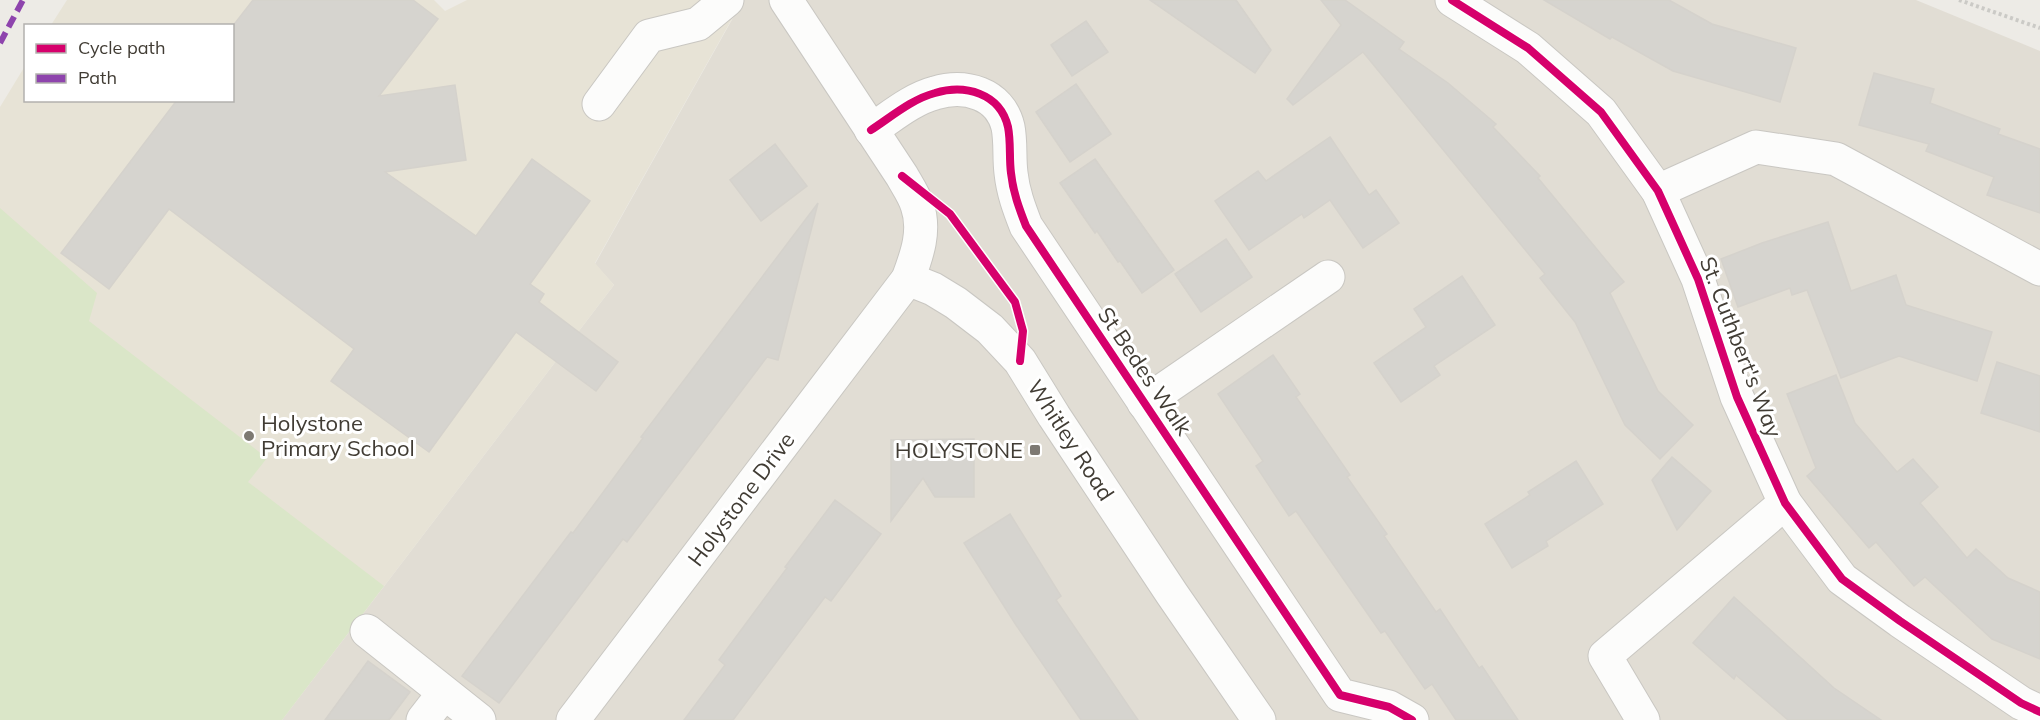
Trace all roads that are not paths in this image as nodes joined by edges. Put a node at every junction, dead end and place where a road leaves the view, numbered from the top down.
1 (728, 0) edge
2 (786, 0) edge
3 (1452, 0) edge
4 (599, 105) dead end
5 (872, 130) junction
6 (1658, 191) junction
7 (2040, 269) edge
8 (1328, 277) dead end
9 (909, 279) junction
10 (1144, 403) junction
11 (1785, 503) junction
12 (367, 631) dead end
13 (444, 693) junction
14 (2040, 712) edge
15 (423, 720) edge
16 (479, 720) edge
17 (573, 720) edge
18 (1259, 720) edge
19 (1412, 720) edge
20 (1643, 720) edge

1 - 4 street
2 - 5 street
3 - 6 street, St. Cuthbert's Way
5 - 9 street
5 - 10 street, St Bedes Walk
6 - 7 street
6 - 11 street, St. Cuthbert's Way
8 - 10 street, St Bedes Walk
9 - 17 street, Holystone Drive
9 - 18 street, Whitley Road
10 - 19 street, St Bedes Walk
11 - 14 street, St. Cuthbert's Way
11 - 20 street
12 - 13 street
13 - 15 street
13 - 16 street

